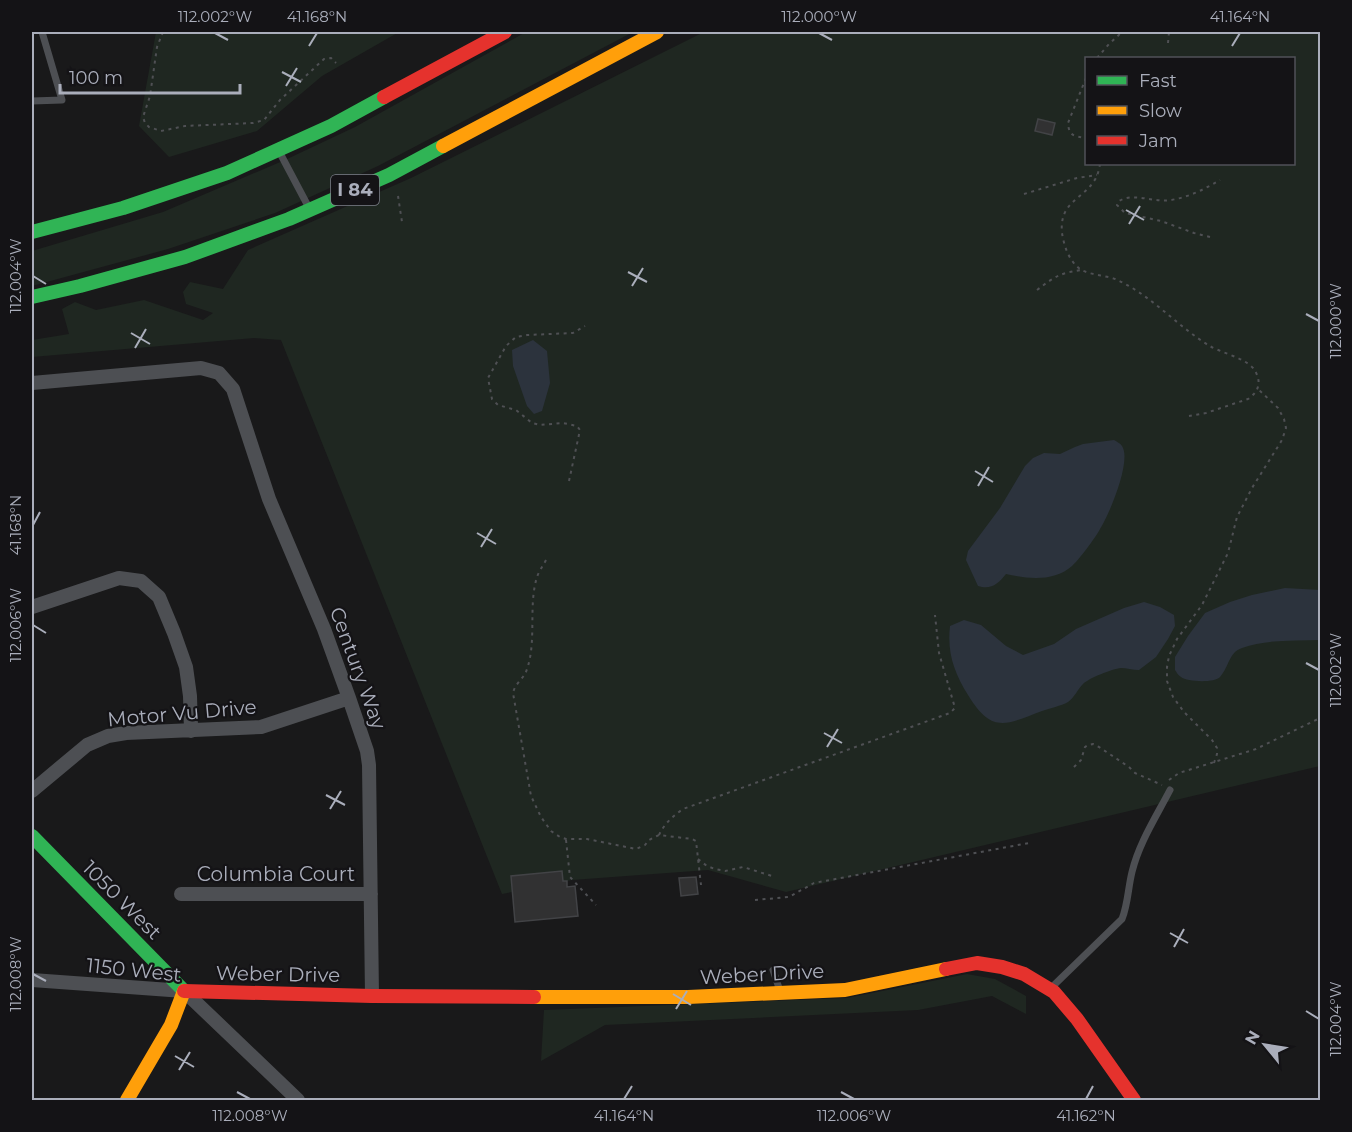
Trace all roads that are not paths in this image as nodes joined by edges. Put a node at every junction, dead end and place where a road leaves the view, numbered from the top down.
1 (42, 32) edge
2 (505, 32) edge
3 (657, 32) edge
4 (32, 101) edge
5 (279, 150) junction
6 (310, 210) junction
7 (32, 231) edge
8 (32, 297) edge
9 (32, 383) edge
10 (32, 607) edge
11 (349, 698) junction
12 (191, 731) junction
13 (1170, 790) dead end
14 (32, 791) edge
15 (32, 836) edge
16 (181, 894) dead end
17 (371, 894) junction
18 (772, 970) dead end
19 (32, 980) edge
20 (1050, 989) junction
21 (779, 990) junction
22 (184, 991) junction
23 (372, 996) junction
24 (127, 1101) edge
25 (298, 1101) edge
26 (1134, 1101) edge

1 - 4 lane
2 - 5 main road
3 - 6 main road, I 84
5 - 6 lane
5 - 7 main road
6 - 8 main road, I 84
9 - 11 street, Century Way
10 - 12 street
11 - 12 street, Motor Vu Drive
11 - 17 street, Century Way
12 - 14 street, Motor Vu Drive
13 - 20 lane
15 - 22 main road, 1050 West
16 - 17 street, Columbia Court
17 - 23 street, Century Way
18 - 21 lane
19 - 22 street, 1150 West
20 - 21 main road, Weber Drive
20 - 26 main road, Weber Drive
21 - 23 main road, Weber Drive
22 - 23 main road, Weber Drive
22 - 24 main road
22 - 25 street, 1150 West

